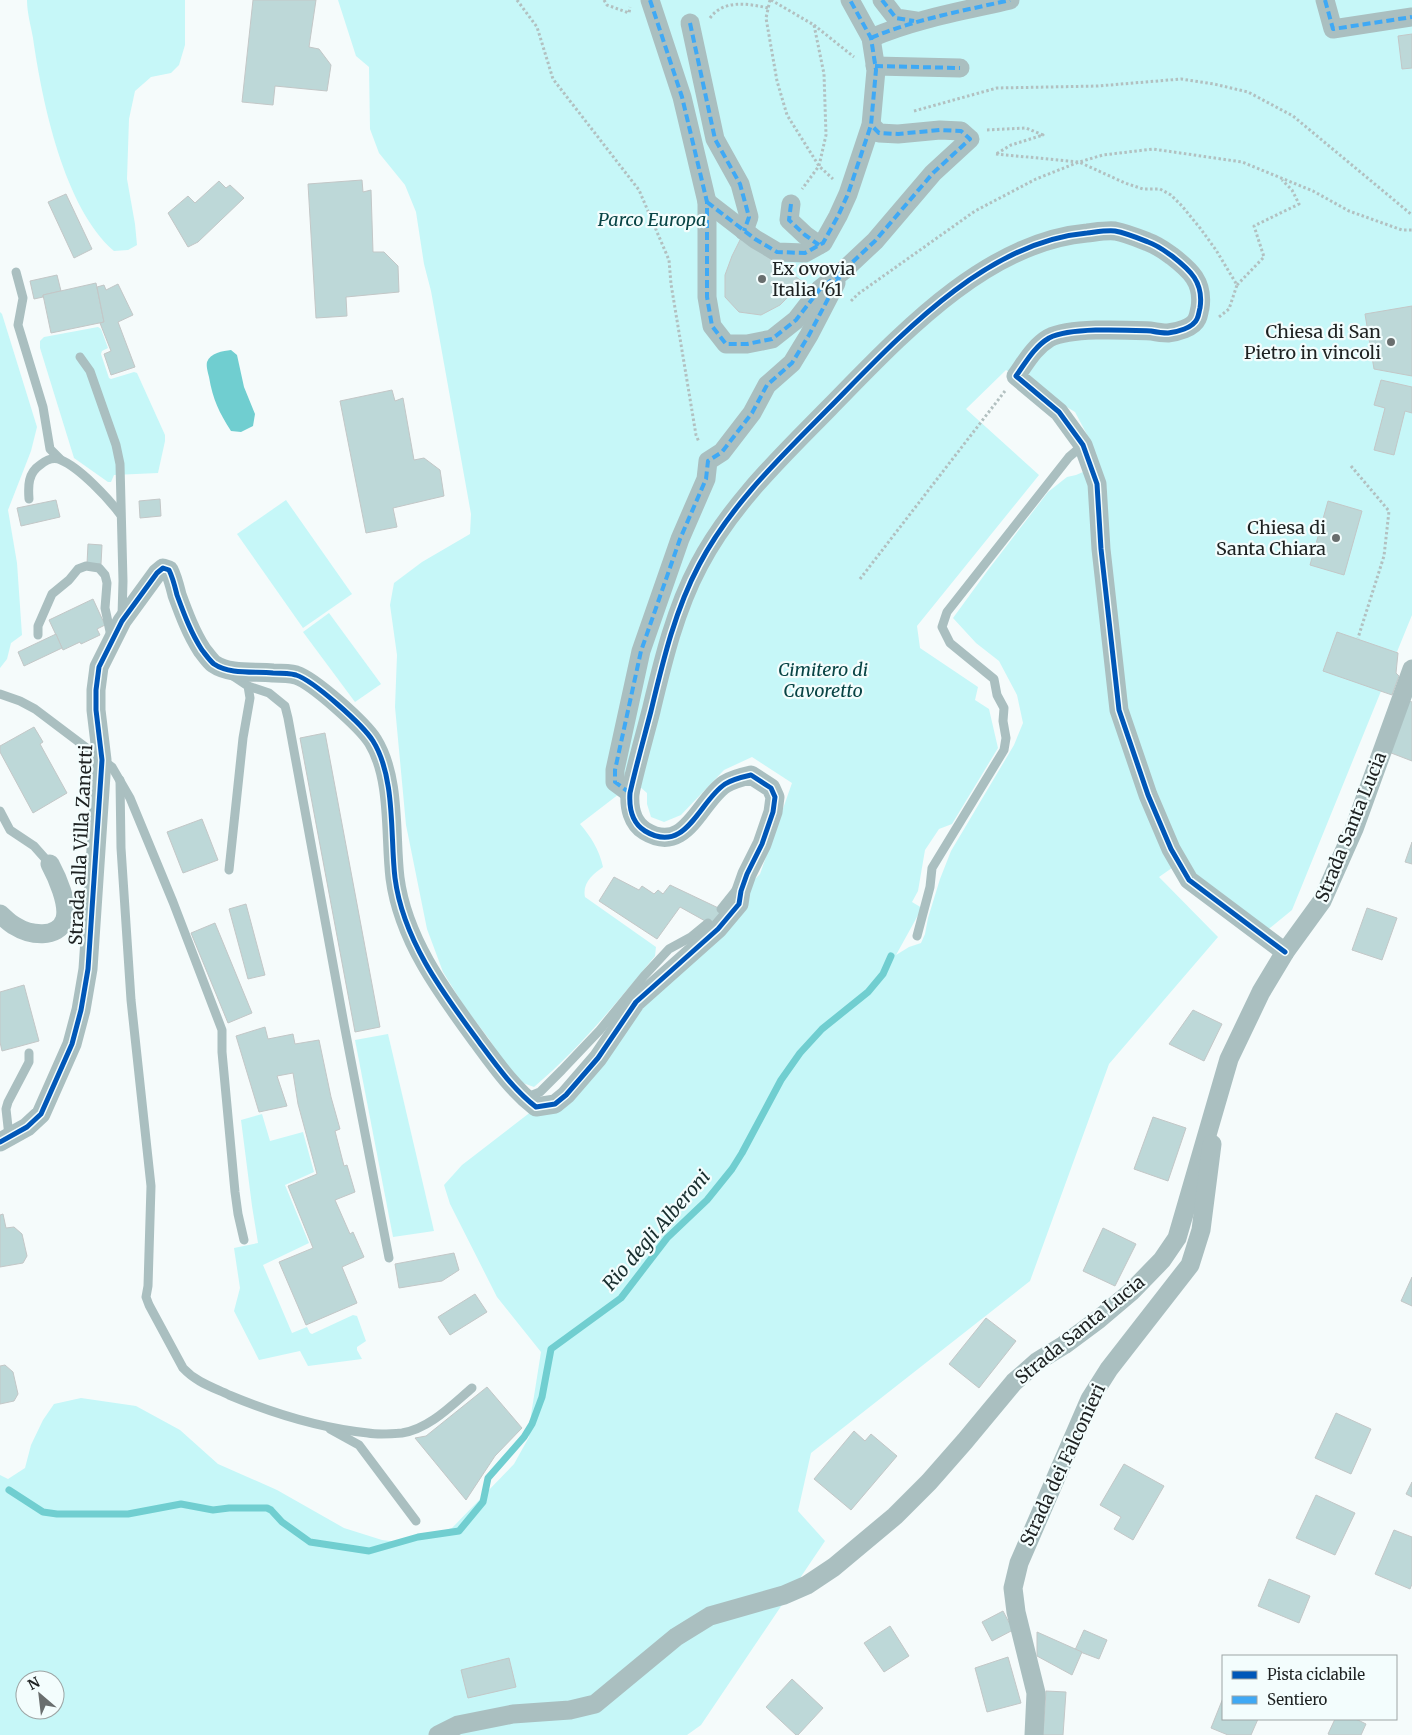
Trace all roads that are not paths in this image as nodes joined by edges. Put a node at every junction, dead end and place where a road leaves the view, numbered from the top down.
1 (650, 0) edge
2 (850, 0) edge
3 (882, 0) edge
4 (1010, 0) edge
5 (1325, 0) edge
6 (1412, 17) edge
7 (917, 22) junction
8 (692, 28) road end
9 (871, 38) junction
10 (866, 63) junction
11 (960, 68) dead end
12 (871, 125) junction
13 (707, 202) junction
14 (791, 204) road end
15 (744, 230) junction
16 (819, 245) junction
17 (842, 271) junction
18 (16, 272) dead end
19 (80, 357) dead end
20 (1083, 445) junction
21 (60, 459) junction
22 (29, 499) dead end
23 (120, 514) junction
24 (122, 621) junction
25 (38, 635) dead end
26 (111, 642) junction
27 (1412, 669) edge
28 (226, 671) junction
29 (248, 686) junction
30 (0, 694) edge
31 (102, 760) junction
32 (120, 780) junction
33 (630, 793) junction
34 (0, 811) edge
35 (50, 864) joint
36 (229, 870) dead end
37 (747, 874) junction
38 (721, 909) dead end
39 (0, 914) edge
40 (708, 923) dead end
41 (917, 936) dead end
42 (1285, 952) junction
43 (29, 1052) dead end
44 (525, 1098) junction
45 (1215, 1103) junction
46 (5, 1139) edge
47 (244, 1240) dead end
48 (389, 1258) dead end
49 (472, 1388) dead end
50 (324, 1425) junction
51 (416, 1521) dead end
52 (438, 1735) edge
53 (1034, 1735) edge

1 - 13 street
2 - 9 street
3 - 7 street
4 - 7 street
5 - 6 street
7 - 9 street
8 - 15 street
9 - 10 street
10 - 11 street
10 - 12 street
12 - 16 street
12 - 17 street
13 - 15 street
13 - 17 street
14 - 16 street
15 - 16 street
17 - 33 street
18 - 21 lane
19 - 23 lane
20 - 33 street
20 - 41 lane
20 - 42 street
21 - 22 lane
21 - 23 lane
23 - 24 lane
24 - 26 street, Strada alla Villa Zanetti
24 - 28 street, Strada alla Villa Zanetti
25 - 26 lane
26 - 31 street, Strada alla Villa Zanetti
27 - 42 street, Strada Santa Lucia
28 - 29 lane
28 - 44 street
29 - 36 lane
29 - 48 lane
30 - 31 lane
31 - 32 lane
31 - 46 street, Strada alla Villa Zanetti
32 - 47 lane
32 - 50 lane
33 - 37 street
34 - 35 lane
35 - 39 street
37 - 38 lane
37 - 44 street
40 - 44 lane
42 - 45 street, Strada Santa Lucia
43 - 46 lane
45 - 52 street, Strada Santa Lucia
45 - 53 street, Strada dei Falconieri
49 - 50 lane
50 - 51 lane

